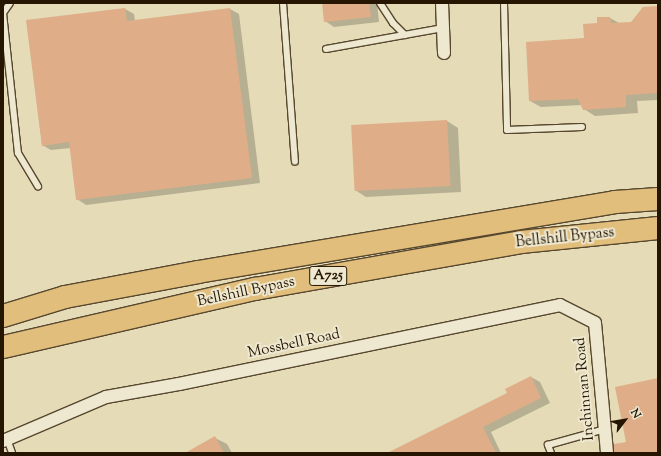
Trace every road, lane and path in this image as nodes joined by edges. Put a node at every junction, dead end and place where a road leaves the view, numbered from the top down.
1 (10, 3) edge
2 (283, 3) edge
3 (380, 3) edge
4 (442, 3) edge
5 (504, 3) edge
6 (3, 13) edge
7 (443, 28) junction
8 (405, 35) junction
9 (326, 49) dead end
10 (444, 53) dead end
11 (582, 127) dead end
12 (295, 162) dead end
13 (38, 186) dead end
14 (658, 194) edge
15 (658, 199) edge
16 (615, 202) junction
17 (658, 228) edge
18 (65, 297) junction
19 (3, 308) edge
20 (3, 316) edge
21 (595, 323) joint
22 (100, 324) junction
23 (3, 347) edge
24 (3, 363) edge
25 (605, 429) junction
26 (5, 440) edge
27 (12, 453) edge
28 (551, 453) edge
29 (607, 453) edge

1 - 6 lane
2 - 12 lane
3 - 8 lane
4 - 7 street
5 - 11 lane
6 - 13 lane
7 - 8 lane
7 - 10 street
8 - 9 lane
14 - 16 highway
15 - 16 highway, Bellshill Bypass / A725
16 - 18 highway, Bellshill Bypass / A725
17 - 22 highway, Bellshill Bypass / A725
18 - 19 highway, A725
18 - 20 highway, Bellshill Bypass / A725
21 - 25 street, Inchinnan Road
21 - 26 street, Mossbell Road
22 - 23 highway, Bellshill Bypass / A725
22 - 24 highway
25 - 28 lane
25 - 29 street, Inchinnan Road
26 - 27 lane

